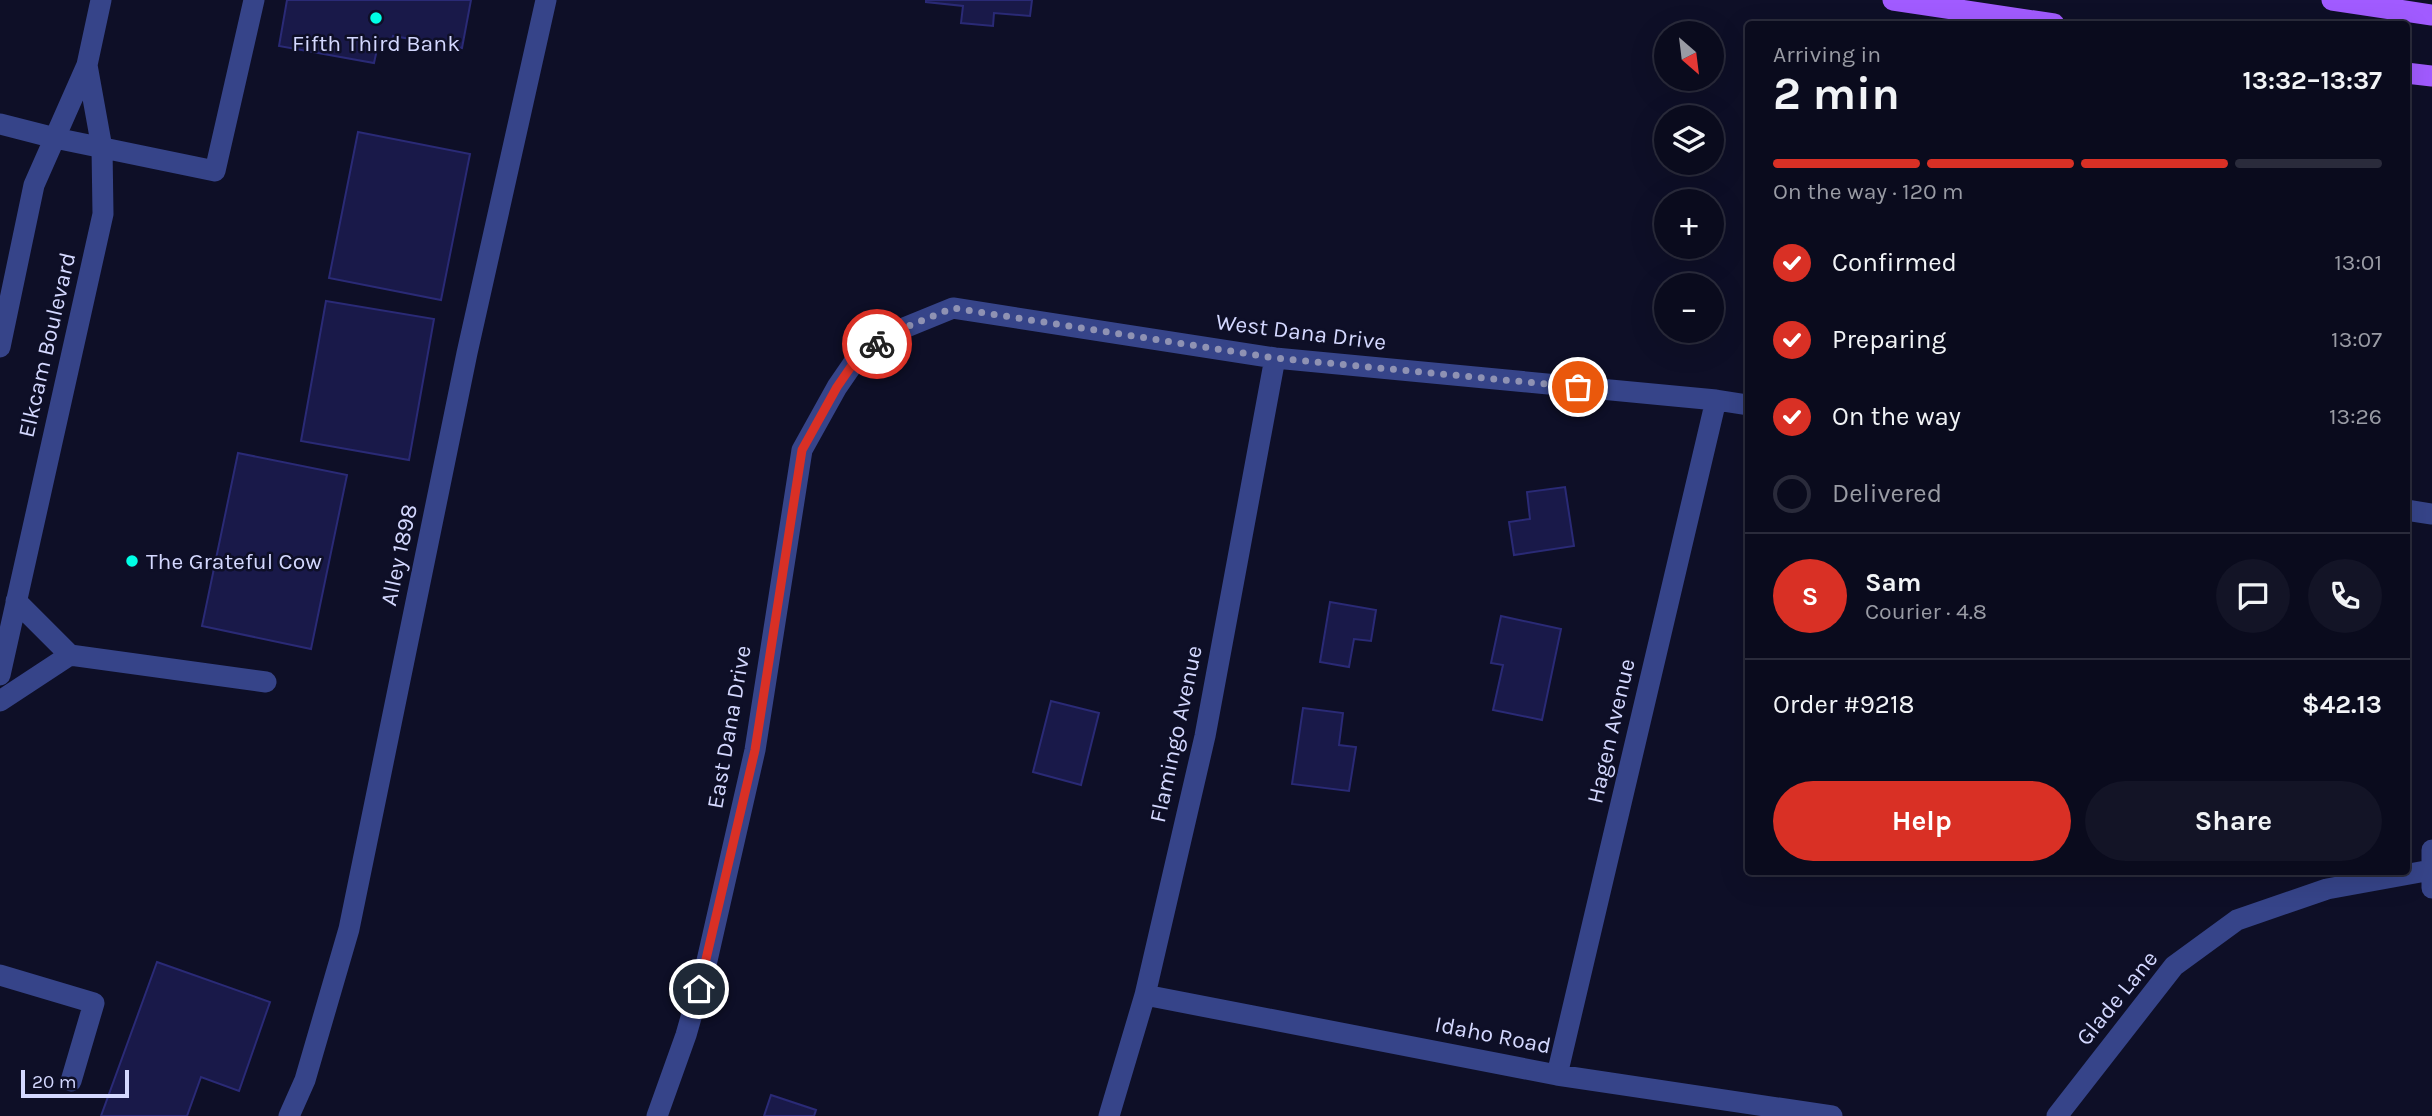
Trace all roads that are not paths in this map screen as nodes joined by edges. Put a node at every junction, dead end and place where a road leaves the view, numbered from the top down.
1 (101, 0) edge
2 (254, 0) edge
3 (545, 0) edge
4 (1893, 0) edge
5 (2332, 0) edge
6 (2432, 15) edge
7 (2034, 21) edge
8 (87, 65) junction
9 (2410, 73) edge
10 (2432, 76) edge
11 (0, 124) edge
12 (55, 138) junction
13 (102, 148) junction
14 (0, 347) edge
15 (859, 355) joint
16 (1275, 358) junction
17 (1716, 400) junction
18 (1745, 405) edge
19 (2410, 511) edge
20 (2432, 514) edge
21 (16, 601) junction
22 (70, 655) junction
23 (0, 675) edge
24 (266, 682) dead end
25 (0, 701) edge
26 (2432, 869) edge
27 (2410, 873) edge
28 (2401, 875) edge
29 (0, 975) edge
30 (1145, 995) junction
31 (1557, 1074) junction
32 (71, 1081) dead end
33 (289, 1116) edge
34 (657, 1116) edge
35 (1109, 1116) edge
36 (1832, 1116) edge
37 (2057, 1116) edge

1 - 8 street, Elkcam Boulevard
2 - 13 street
3 - 33 street, Alley 1898
4 - 7 main road
5 - 6 main road
8 - 12 street, Elkcam Boulevard
8 - 13 street, Elkcam Boulevard
9 - 10 main road
11 - 12 street
12 - 13 street
12 - 14 street, Elkcam Boulevard
13 - 21 street, Elkcam Boulevard
15 - 16 street, West Dana Drive
15 - 34 street, East Dana Drive
16 - 17 street, West Dana Drive
16 - 30 street, Flamingo Avenue
17 - 18 street, West Dana Drive
17 - 31 street, Hagen Avenue
19 - 20 street
21 - 22 street
21 - 23 street, Elkcam Boulevard
22 - 24 street
22 - 25 street
26 - 27 street, Glade Lane
28 - 37 street, Glade Lane
29 - 32 street
30 - 31 street, Idaho Road
30 - 35 street, Flamingo Avenue
31 - 36 street, Idaho Road

